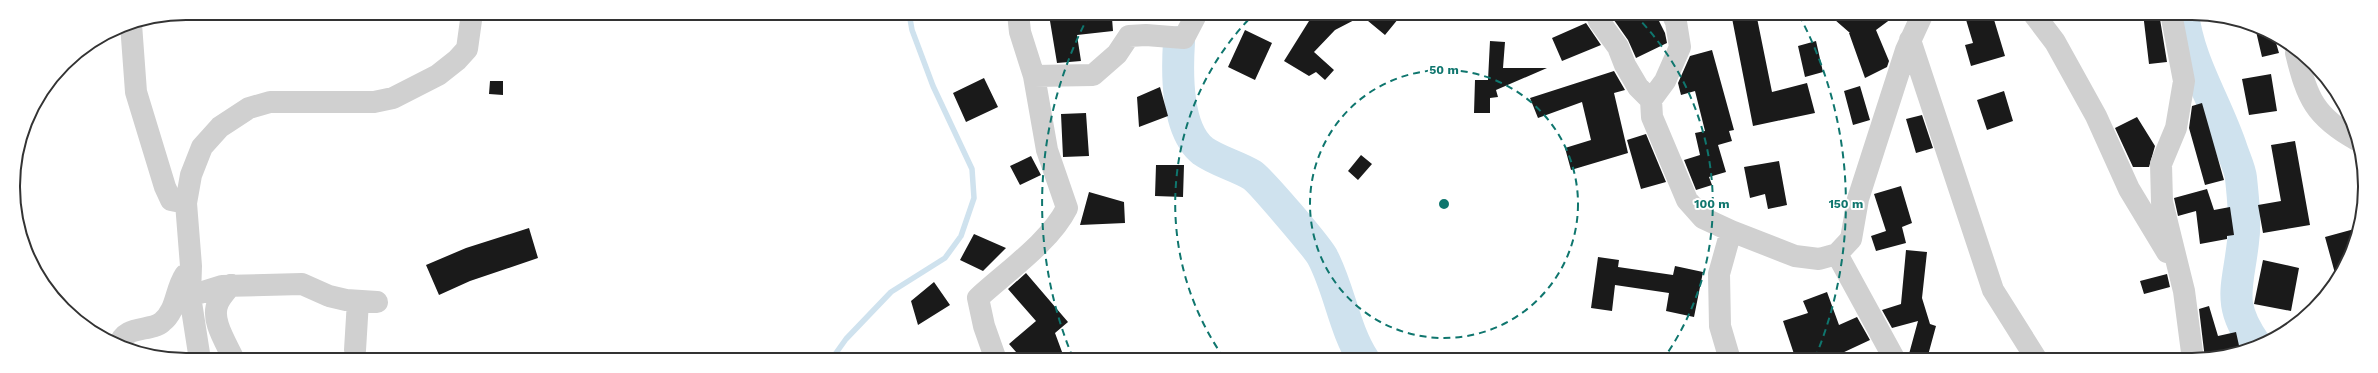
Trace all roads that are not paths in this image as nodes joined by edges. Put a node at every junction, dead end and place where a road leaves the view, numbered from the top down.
1 (471, 20) edge
2 (1019, 20) edge
3 (1193, 20) edge
4 (1599, 20) edge
5 (1675, 20) edge
6 (1920, 20) edge
7 (2039, 20) edge
8 (2172, 20) edge
9 (131, 30) edge
10 (1910, 40) junction
11 (2297, 58) edge
12 (1034, 76) junction
13 (1651, 100) junction
14 (2350, 136) edge
15 (186, 204) junction
16 (1731, 231) junction
17 (1837, 254) junction
18 (191, 266) junction
19 (231, 285) junction
20 (2184, 291) junction
21 (190, 296) junction
22 (122, 340) edge
23 (355, 350) dead end
24 (199, 353) edge
25 (231, 353) edge
26 (994, 353) edge
27 (1728, 353) edge
28 (1891, 353) edge
29 (2033, 353) edge
30 (2191, 353) edge

1 - 15 street
2 - 12 street
3 - 12 street
4 - 13 street
5 - 13 street
6 - 10 street
7 - 20 street
8 - 20 street
9 - 15 street
10 - 17 street
10 - 29 street
11 - 14 street
12 - 26 street
13 - 16 street
15 - 18 street
16 - 17 street
16 - 27 street
17 - 28 street
18 - 21 street
18 - 22 street
19 - 21 street
19 - 23 street
19 - 25 street
20 - 30 street
21 - 24 street

